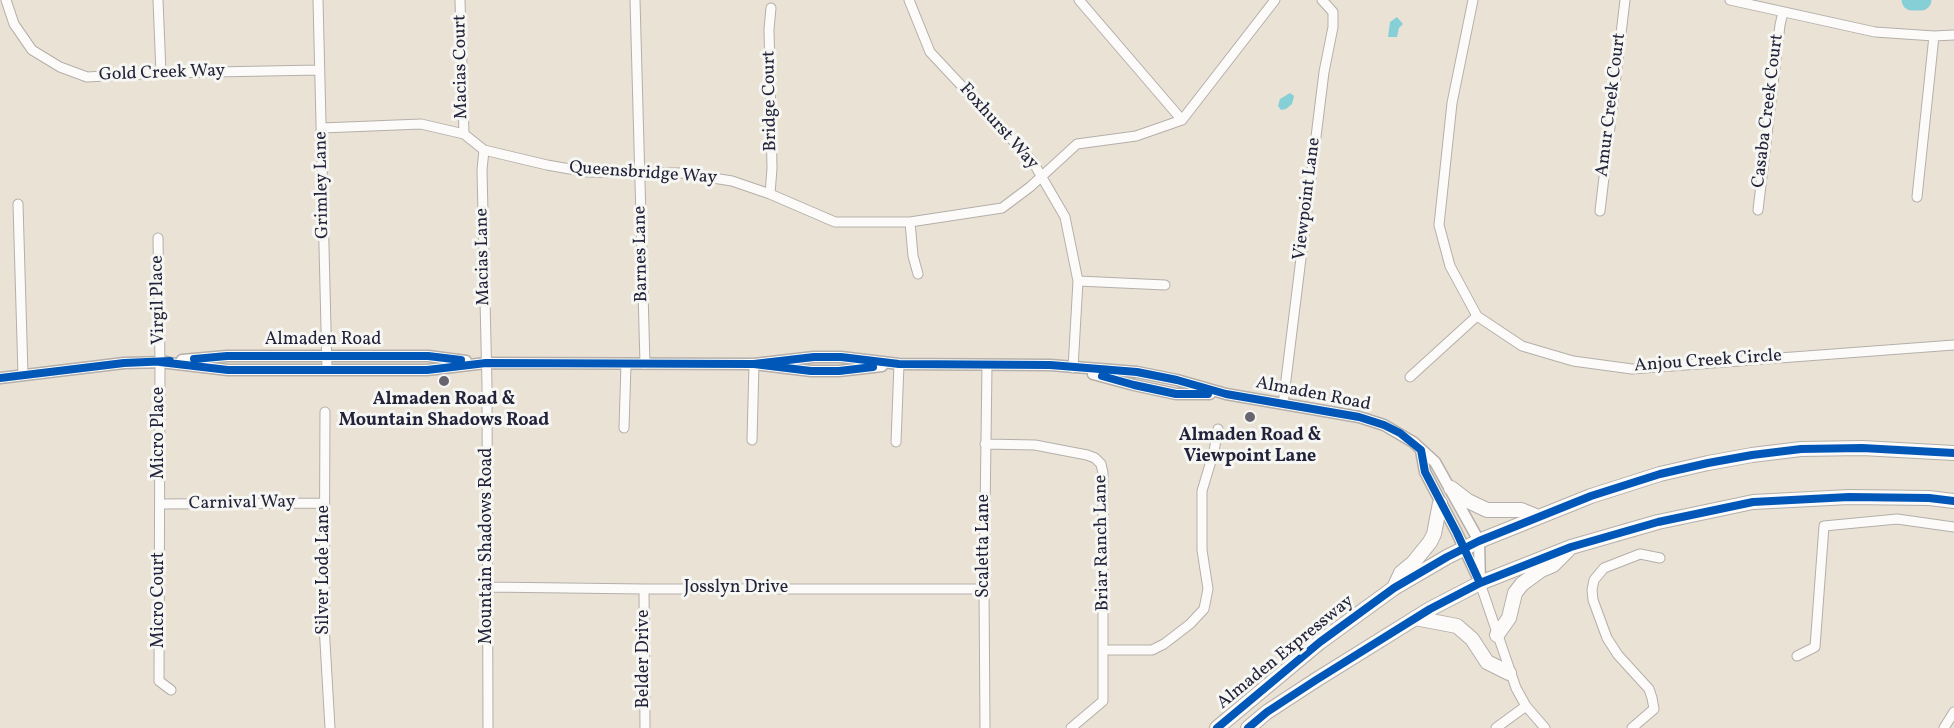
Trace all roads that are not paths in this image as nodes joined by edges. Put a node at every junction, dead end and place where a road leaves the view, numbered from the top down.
1 (6, 0) edge
2 (158, 0) edge
3 (318, 0) edge
4 (460, 0) edge
5 (635, 0) edge
6 (909, 0) edge
7 (1078, 0) edge
8 (1275, 0) edge
9 (1322, 0) edge
10 (1473, 0) edge
11 (1625, 0) edge
12 (1730, 0) edge
13 (771, 8) dead end
14 (1783, 12) junction
15 (1954, 34) edge
16 (1934, 36) junction
17 (319, 70) junction
18 (161, 73) junction
19 (1182, 120) junction
20 (322, 128) junction
21 (464, 134) junction
22 (484, 150) junction
23 (641, 172) junction
24 (1042, 176) junction
25 (770, 194) junction
26 (1917, 197) dead end
27 (18, 204) dead end
28 (1758, 210) dead end
29 (1600, 211) dead end
30 (910, 222) junction
31 (158, 238) dead end
32 (918, 274) dead end
33 (1078, 281) junction
34 (1165, 285) dead end
35 (1477, 316) junction
36 (1954, 345) edge
37 (326, 356) junction
38 (160, 362) junction
39 (486, 363) junction
40 (626, 364) junction
41 (645, 364) junction
42 (754, 364) junction
43 (899, 364) junction
44 (987, 365) junction
45 (1073, 368) junction
46 (327, 369) junction
47 (23, 375) junction
48 (1410, 377) dead end
49 (0, 378) edge
50 (1283, 404) junction
51 (325, 412) dead end
52 (624, 428) dead end
53 (1218, 429) dead end
54 (752, 440) dead end
55 (896, 442) dead end
56 (985, 444) junction
57 (1420, 450) junction
58 (1954, 453) edge
59 (1451, 488) junction
60 (1954, 501) edge
61 (324, 503) junction
62 (1440, 503) junction
63 (160, 504) junction
64 (1538, 517) junction
65 (1954, 526) edge
66 (1479, 541) junction
67 (1571, 547) junction
68 (1464, 549) junction
69 (1660, 558) dead end
70 (1480, 583) junction
71 (488, 587) junction
72 (1394, 588) junction
73 (644, 589) junction
74 (984, 589) junction
75 (1415, 618) junction
76 (1497, 635) junction
77 (1104, 650) junction
78 (1797, 656) dead end
79 (1509, 673) junction
80 (171, 690) dead end
81 (1526, 706) junction
82 (1954, 712) edge
83 (330, 728) edge
84 (488, 728) edge
85 (645, 728) edge
86 (985, 728) edge
87 (1071, 728) edge
88 (1217, 728) edge
89 (1248, 728) edge
90 (1496, 728) edge
91 (1545, 728) edge
92 (1632, 728) edge
93 (1944, 728) edge

1 - 18 street, Gold Creek Way
2 - 18 street
3 - 17 street, Grimley Lane
4 - 21 street, Macias Court
5 - 23 street, Barnes Lane
6 - 24 street, Foxhurst Way
7 - 19 street
8 - 19 street
9 - 50 street, Viewpoint Lane
10 - 35 street, Anjou Creek Circle
11 - 29 street, Amur Creek Court
12 - 14 street
13 - 25 street, Bridge Court
14 - 16 street
14 - 28 street, Casaba Creek Court
15 - 16 street
16 - 26 street
17 - 18 street, Gold Creek Way
17 - 20 street, Grimley Lane
19 - 24 street, Queensbridge Way
20 - 21 street, Queensbridge Way
20 - 37 street, Grimley Lane
21 - 22 street, Queensbridge Way
22 - 23 street, Queensbridge Way
22 - 39 street, Macias Lane
23 - 25 street, Queensbridge Way
23 - 41 street, Barnes Lane
24 - 30 street, Queensbridge Way
24 - 33 street, Foxhurst Way
25 - 30 street, Queensbridge Way
27 - 47 street
30 - 32 street
31 - 38 street, Virgil Place
33 - 34 street
33 - 45 street, Foxhurst Way
35 - 36 street, Anjou Creek Circle
35 - 48 street
37 - 38 street, Almaden Road
37 - 39 street, Almaden Road
37 - 46 street, Grimley Lane
38 - 46 street, Almaden Road
38 - 47 street, Almaden Road
38 - 63 street, Micro Place
39 - 40 street, Almaden Road
39 - 46 street, Almaden Road
39 - 71 street, Mountain Shadows Road
40 - 41 street, Almaden Road
40 - 52 street
41 - 42 street, Almaden Road
42 - 43 street, Almaden Road
42 - 54 street
43 - 44 street, Almaden Road
43 - 55 street
44 - 45 street, Almaden Road
44 - 56 street, Scaletta Lane
45 - 50 street, Almaden Road
47 - 49 street, Almaden Road
50 - 57 street, Almaden Road
51 - 61 street, Silver Lode Lane
53 - 77 street
56 - 74 street, Scaletta Lane
56 - 77 street, Briar Ranch Lane
57 - 59 street, Almaden Road
57 - 62 street
58 - 64 main road, Almaden Expressway
59 - 64 main road
59 - 66 street, Almaden Road
60 - 67 main road, Almaden Expressway
61 - 63 street, Carnival Way
61 - 83 street, Silver Lode Lane
62 - 68 street
62 - 72 main road
63 - 80 street, Micro Court
64 - 66 main road, Almaden Expressway
65 - 78 street
66 - 68 main road, Almaden Expressway
66 - 70 street, Almaden Road
67 - 70 main road, Almaden Expressway
67 - 76 main road
68 - 70 street
68 - 72 main road, Almaden Expressway
69 - 92 street
70 - 75 main road, Almaden Expressway
70 - 76 street
71 - 73 street, Josslyn Drive
71 - 84 street, Mountain Shadows Road
72 - 88 main road, Almaden Expressway
73 - 74 street, Josslyn Drive
73 - 85 street, Belder Drive
74 - 86 street, Scaletta Lane
75 - 79 main road
75 - 89 main road, Almaden Expressway
76 - 79 street
77 - 87 street, Briar Ranch Lane
79 - 81 street
81 - 90 street
81 - 91 street
82 - 93 street

